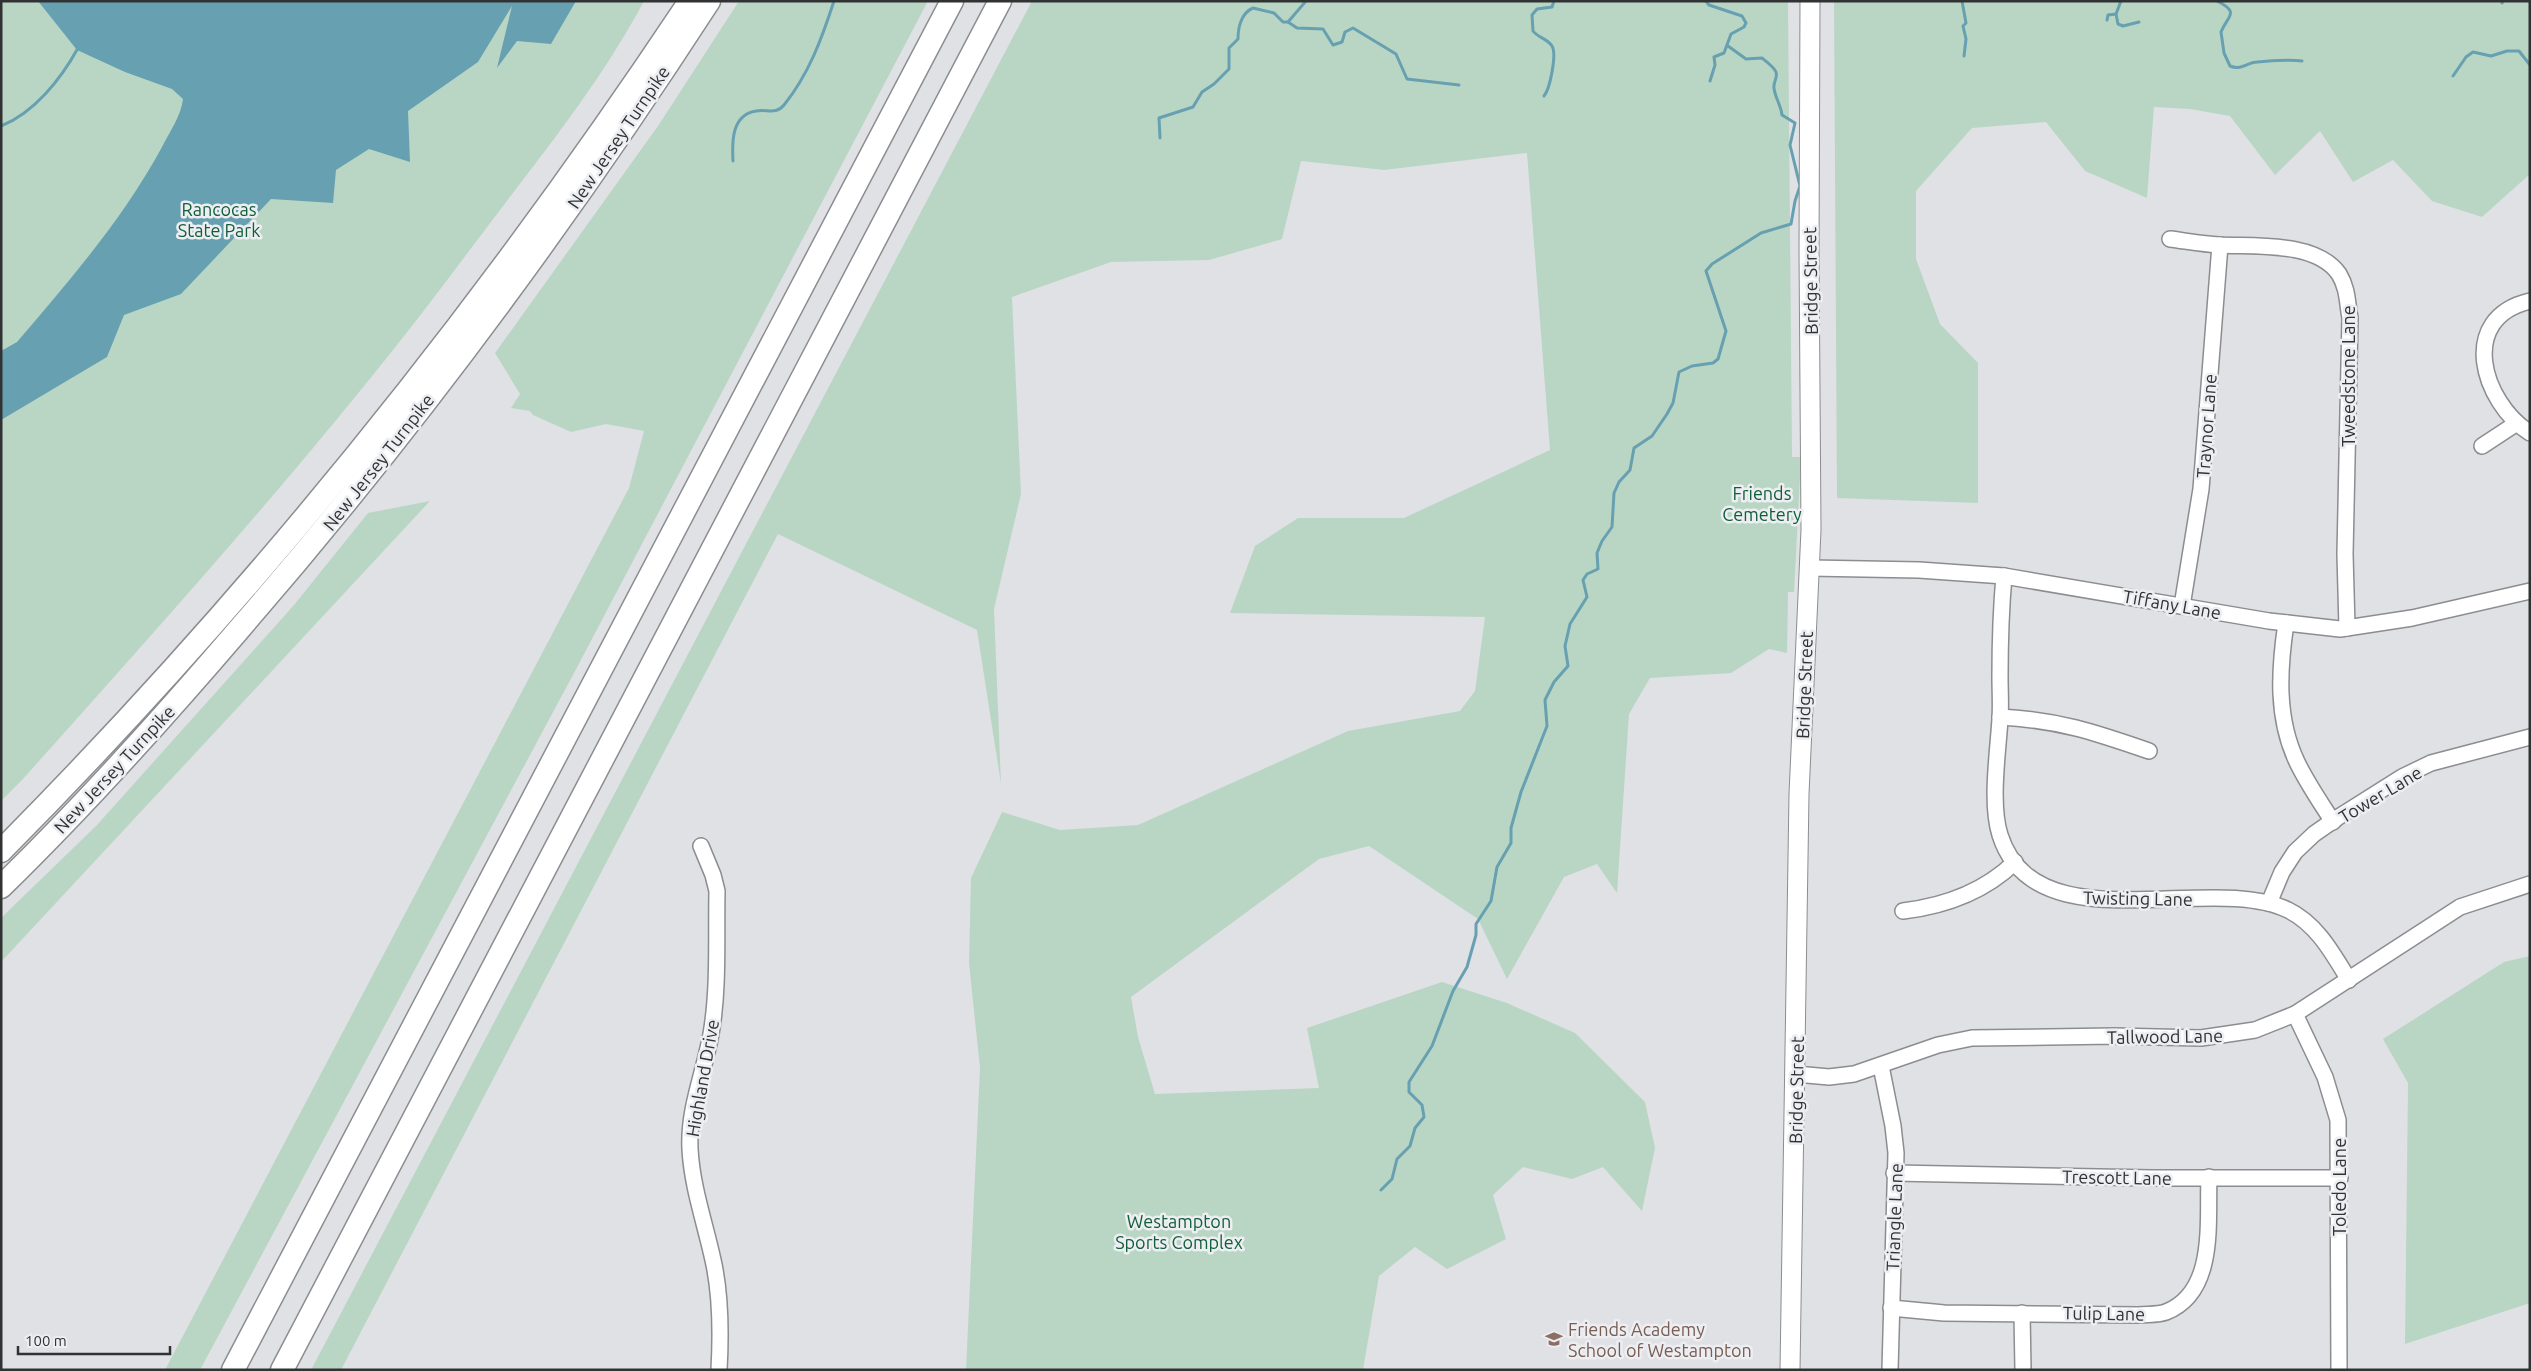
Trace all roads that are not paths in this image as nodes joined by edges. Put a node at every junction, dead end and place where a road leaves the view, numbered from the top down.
1 (690, 1) edge
2 (709, 1) edge
3 (952, 1) edge
4 (1000, 1) edge
5 (1810, 1) edge
6 (2170, 239) dead end
7 (2220, 245) junction
8 (2530, 301) edge
9 (2517, 423) junction
10 (2530, 433) edge
11 (2482, 446) dead end
12 (1810, 568) junction
13 (2004, 576) junction
14 (2530, 591) edge
15 (2182, 606) junction
16 (2286, 623) junction
17 (2347, 628) junction
18 (2000, 717) junction
19 (2530, 737) edge
20 (2148, 751) dead end
21 (2333, 822) junction
22 (701, 846) dead end
23 (1, 851) edge
24 (2015, 862) junction
25 (2530, 884) edge
26 (1, 887) edge
27 (2269, 904) junction
28 (1903, 911) dead end
29 (2349, 980) junction
30 (2295, 1014) junction
31 (1881, 1066) junction
32 (1796, 1074) junction
33 (1894, 1173) junction
34 (2209, 1177) junction
35 (2340, 1178) junction
36 (1891, 1308) junction
37 (2022, 1313) junction
38 (233, 1370) edge
39 (282, 1370) edge
40 (719, 1370) edge
41 (1790, 1370) edge
42 (1890, 1370) edge
43 (2024, 1370) edge
44 (2339, 1370) edge

1 - 23 highway, New Jersey Turnpike
2 - 26 highway, New Jersey Turnpike
3 - 38 highway
4 - 39 highway
5 - 12 main road, Bridge Street
6 - 7 street, Tweedstone Lane
7 - 15 street, Traynor Lane
7 - 17 street, Tweedstone Lane
8 - 9 street
9 - 10 street
9 - 11 street
12 - 13 street, Tiffany Lane
12 - 32 main road, Bridge Street
13 - 15 street, Tiffany Lane
13 - 18 street, Twisting Lane
14 - 17 street, Tiffany Lane
15 - 16 street, Tiffany Lane
16 - 17 street, Tiffany Lane
16 - 21 street
18 - 20 street
18 - 24 street, Twisting Lane
19 - 21 street, Tower Lane
21 - 27 street, Tower Lane
22 - 40 street, Highland Drive
24 - 27 street, Twisting Lane
24 - 28 street
25 - 29 street, Tallwood Lane
27 - 29 street, Twisting Lane
29 - 30 street, Tallwood Lane
30 - 31 street, Tallwood Lane
30 - 35 street, Toledo Lane
31 - 32 street, Tallwood Lane
31 - 33 street, Triangle Lane
32 - 41 main road, Bridge Street
33 - 34 street, Trescott Lane
33 - 36 street, Triangle Lane
34 - 35 street, Trescott Lane
34 - 37 street, Tulip Lane
35 - 44 street, Toledo Lane
36 - 37 street, Tulip Lane
36 - 42 street, Triangle Lane
37 - 43 street

